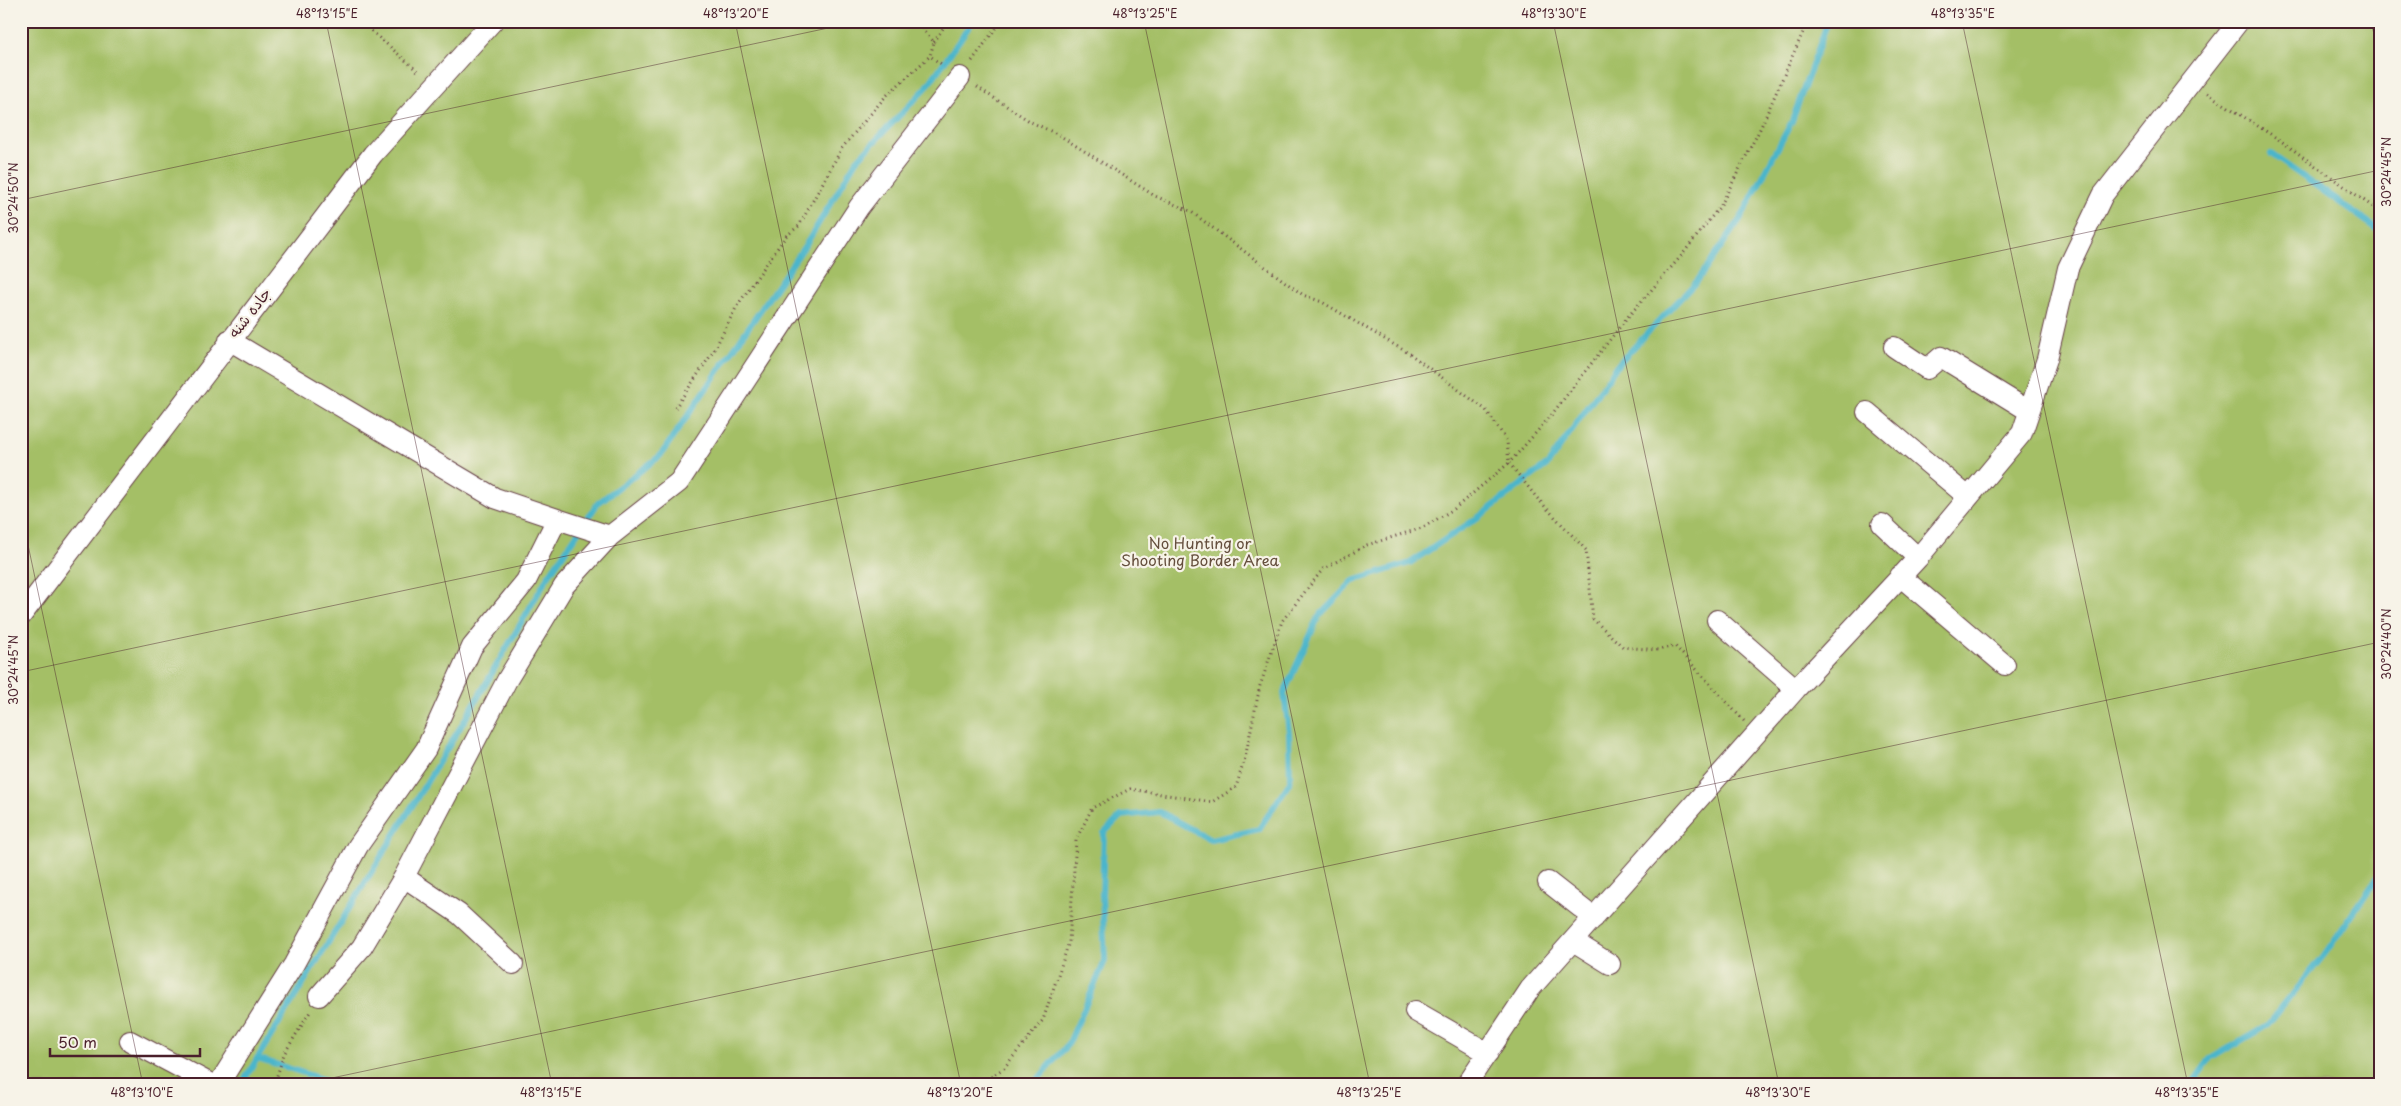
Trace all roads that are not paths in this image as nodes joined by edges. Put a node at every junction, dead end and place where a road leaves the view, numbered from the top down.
1 (493, 21) edge
2 (2239, 21) edge
3 (960, 77) road end
4 (229, 340) junction
5 (1894, 347) dead end
6 (1867, 412) dead end
7 (2029, 412) junction
8 (1968, 497) junction
9 (563, 521) junction
10 (1882, 524) dead end
11 (602, 534) junction
12 (1918, 558) junction
13 (1900, 576) junction
14 (21, 616) edge
15 (1717, 620) dead end
16 (2005, 665) dead end
17 (1796, 689) junction
18 (404, 877) junction
19 (1548, 882) dead end
20 (1594, 918) junction
21 (1573, 941) junction
22 (513, 964) dead end
23 (1610, 964) dead end
24 (319, 996) road end
25 (1415, 1010) dead end
26 (130, 1041) dead end
27 (1488, 1052) junction
28 (213, 1085) edge
29 (218, 1085) edge
30 (1466, 1085) edge

1 - 4 street, جاده شنه
2 - 7 street
3 - 11 street
4 - 9 street
4 - 14 street, جاده شنه
5 - 7 street
6 - 8 street
7 - 8 street
8 - 12 street
9 - 11 street
9 - 29 street
10 - 12 street
11 - 18 street
12 - 13 street
13 - 16 street
13 - 17 street
15 - 17 street
17 - 20 street
18 - 22 street
18 - 24 street
19 - 20 street
20 - 21 street
21 - 23 street
21 - 27 street
25 - 27 street
26 - 28 street
27 - 30 street

